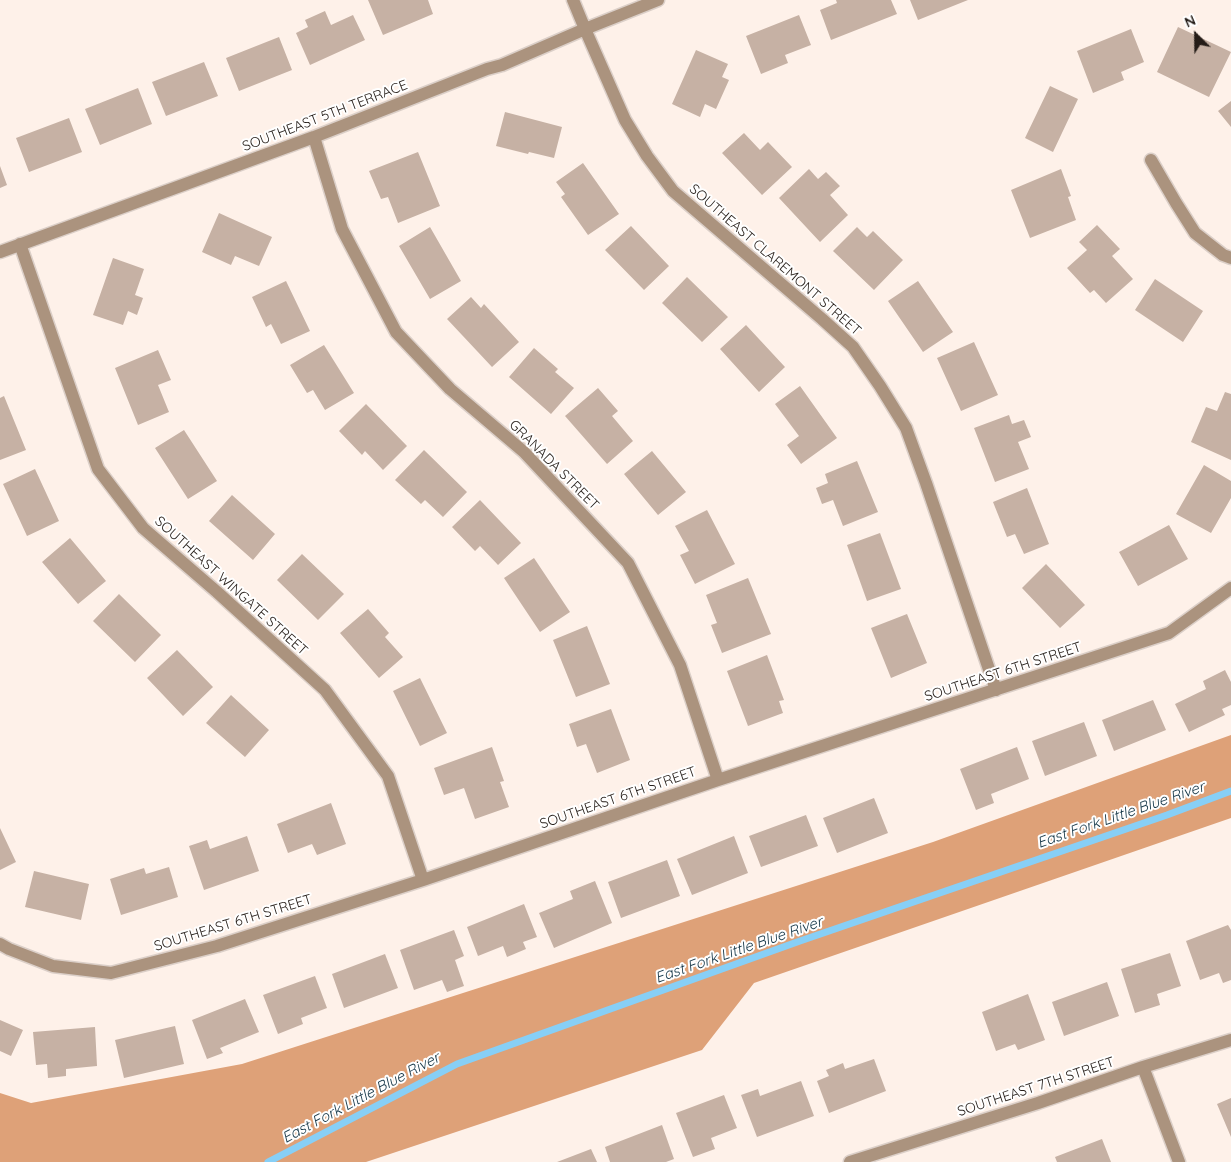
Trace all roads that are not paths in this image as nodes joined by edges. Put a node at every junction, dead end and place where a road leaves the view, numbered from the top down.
1 (574, 0) edge
2 (658, 0) edge
3 (585, 29) junction
4 (314, 138) junction
5 (1151, 160) dead end
6 (20, 244) junction
7 (0, 252) edge
8 (1231, 258) edge
9 (1231, 588) edge
10 (996, 690) junction
11 (718, 780) junction
12 (423, 880) junction
13 (0, 944) edge
14 (1231, 1040) edge
15 (1144, 1067) junction
16 (850, 1162) edge
17 (1179, 1162) edge

1 - 3 street, SOUTHEAST CLAREMONT STREET
2 - 3 street, SOUTHEAST 5TH TERRACE
3 - 4 street, SOUTHEAST 5TH TERRACE
3 - 10 street, SOUTHEAST CLAREMONT STREET
4 - 6 street, SOUTHEAST 5TH TERRACE
4 - 11 street, GRANADA STREET
5 - 8 street
6 - 7 street, SOUTHEAST 5TH TERRACE
6 - 12 street, SOUTHEAST WINGATE STREET
9 - 10 street, SOUTHEAST 6TH STREET
10 - 11 street, SOUTHEAST 6TH STREET
11 - 12 street, SOUTHEAST 6TH STREET
12 - 13 street, SOUTHEAST 6TH STREET
14 - 15 street, SOUTHEAST 7TH STREET
15 - 16 street, SOUTHEAST 7TH STREET
15 - 17 street

